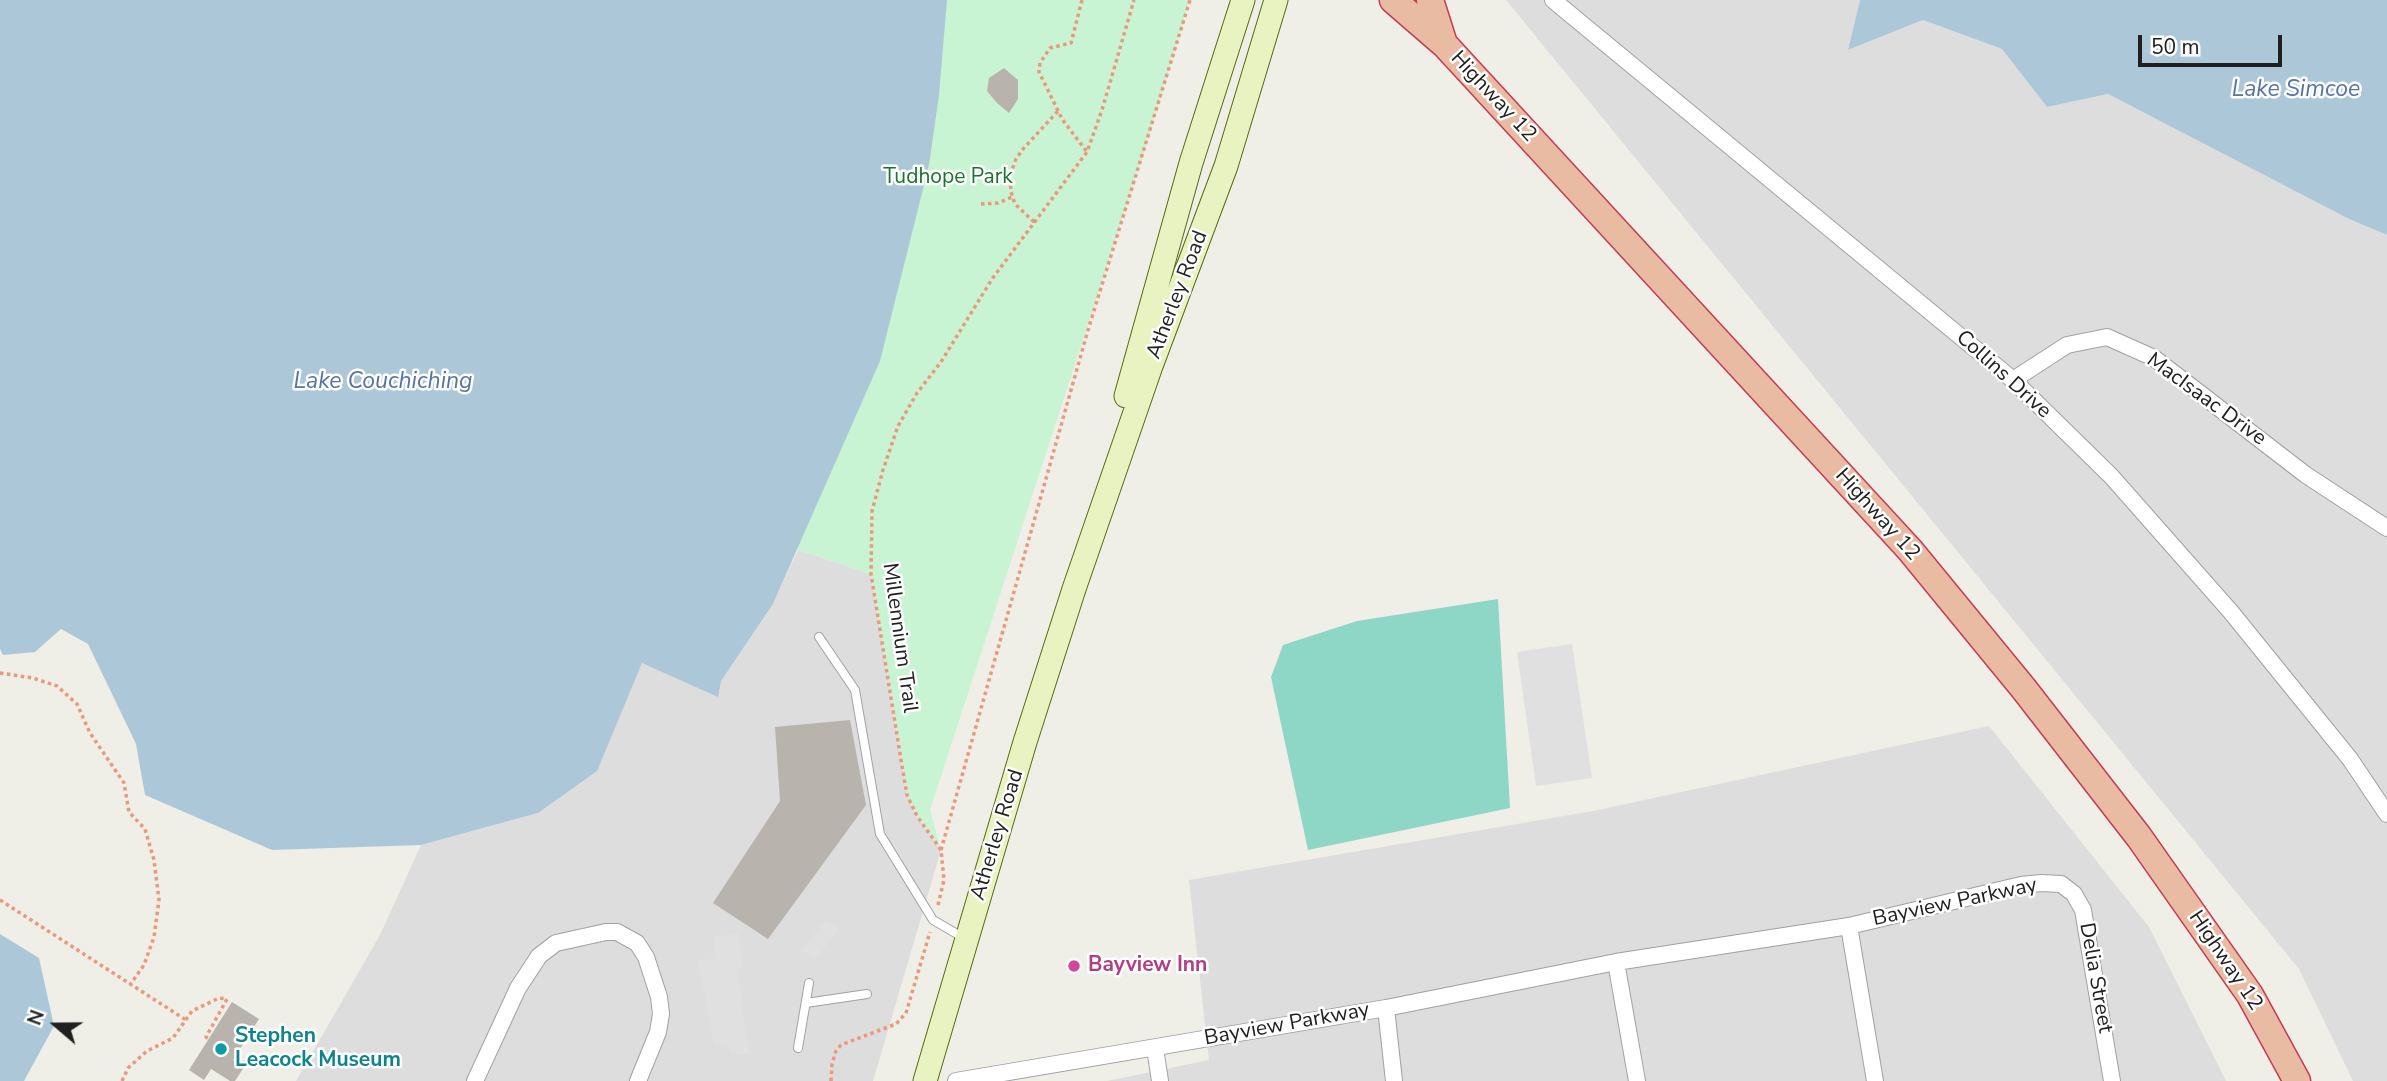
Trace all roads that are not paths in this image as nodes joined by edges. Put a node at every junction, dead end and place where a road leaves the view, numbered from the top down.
1 (1243, 0) edge
2 (1276, 0) edge
3 (1393, 0) edge
4 (1430, 0) edge
5 (1553, 0) edge
6 (1445, 45) junction
7 (2014, 380) junction
8 (2387, 528) edge
9 (1074, 589) junction
10 (819, 638) dead end
11 (2387, 814) edge
12 (2061, 884) joint
13 (1849, 926) junction
14 (967, 939) junction
15 (1616, 962) junction
16 (809, 983) dead end
17 (867, 994) dead end
18 (806, 1003) junction
19 (1386, 1008) junction
20 (798, 1048) dead end
21 (1155, 1048) junction
22 (475, 1081) edge
23 (638, 1081) edge
24 (925, 1081) edge
25 (956, 1081) edge
26 (1160, 1081) edge
27 (1394, 1081) edge
28 (1637, 1081) edge
29 (1875, 1081) edge
30 (2112, 1081) edge
31 (2297, 1081) edge

1 - 9 main road, Atherley Road
2 - 9 main road, Atherley Road
3 - 6 highway, Highway 12
4 - 6 highway
5 - 7 street, Collins Drive
6 - 31 highway, Highway 12
7 - 8 street, MacIsaac Drive
7 - 11 street, Collins Drive
9 - 14 main road, Atherley Road
10 - 14 lane
12 - 13 street, Bayview Parkway
12 - 30 street, Delia Street
13 - 15 street, Bayview Parkway
13 - 29 street
14 - 24 main road, Atherley Road
15 - 19 street, Bayview Parkway
15 - 28 street
16 - 18 lane
17 - 18 lane
18 - 20 lane
19 - 21 street, Bayview Parkway
19 - 27 street
21 - 25 street, Bayview Parkway
21 - 26 street
22 - 23 street

